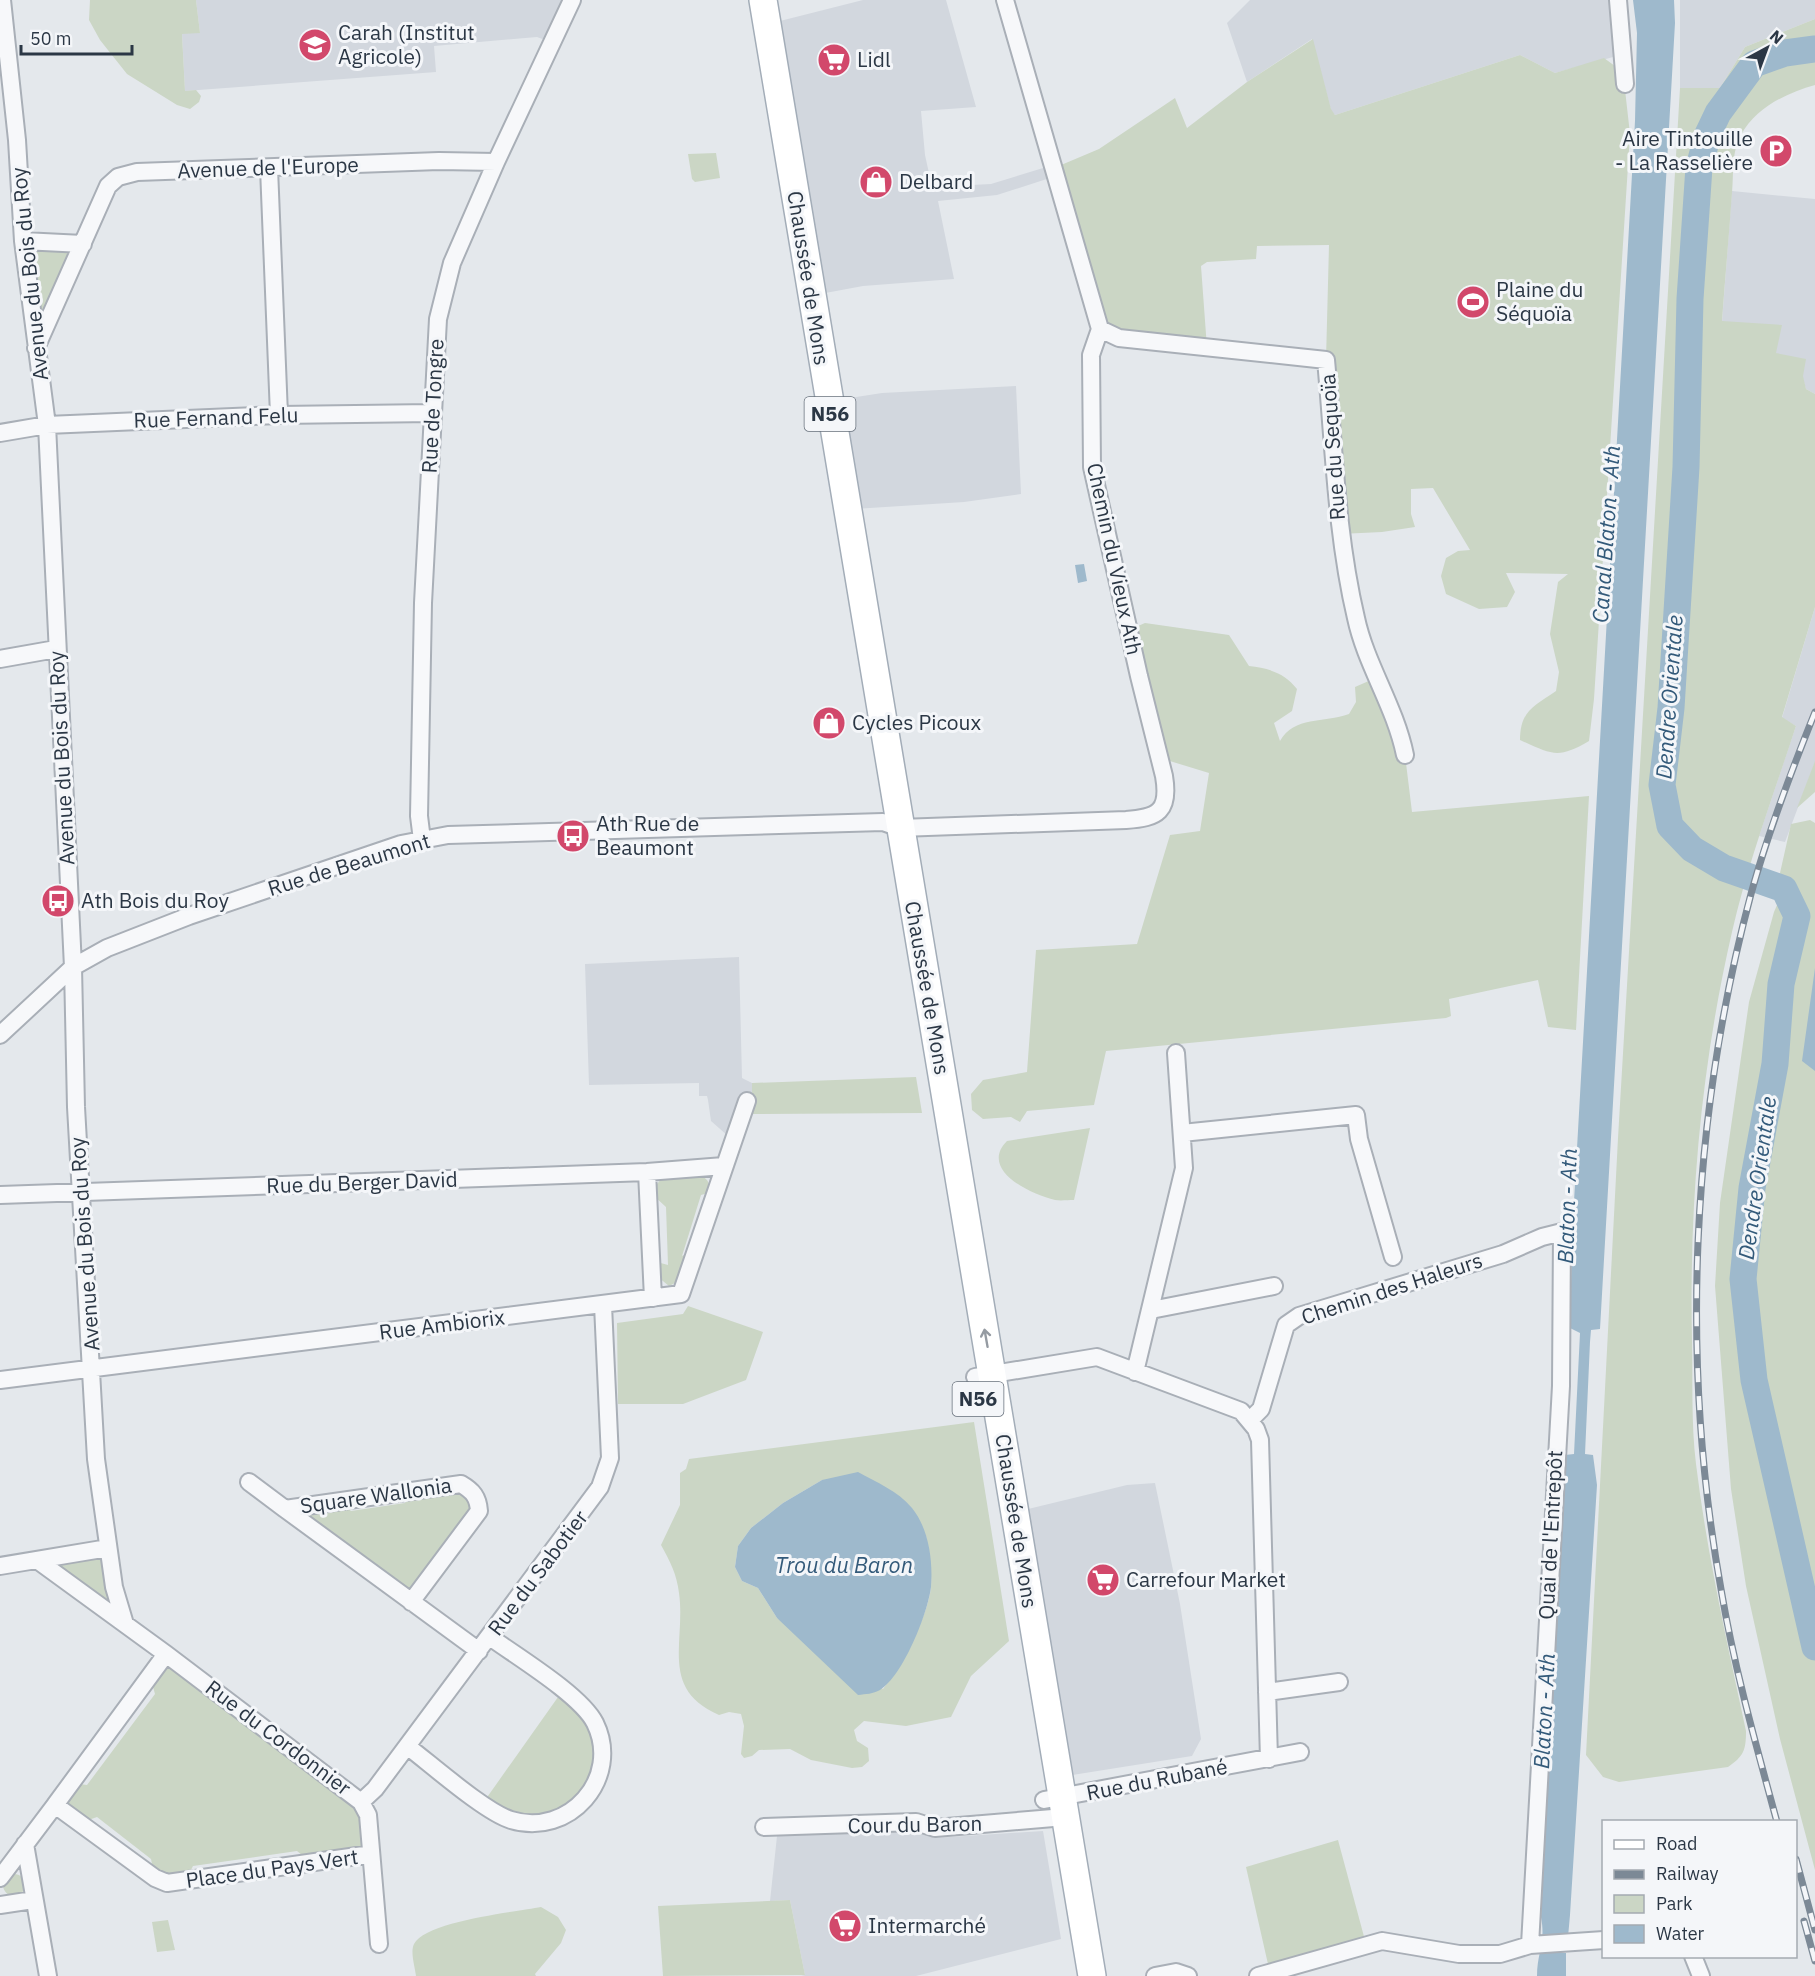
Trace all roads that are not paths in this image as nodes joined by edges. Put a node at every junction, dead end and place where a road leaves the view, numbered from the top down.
1 (2, 0) edge
2 (572, 0) edge
3 (749, 0) edge
4 (763, 0) edge
5 (1005, 0) edge
6 (1618, 0) edge
7 (1625, 84) dead end
8 (496, 162) junction
9 (269, 168) junction
10 (23, 241) junction
11 (83, 244) junction
12 (1100, 328) junction
13 (36, 349) junction
14 (432, 413) junction
15 (279, 415) junction
16 (47, 425) junction
17 (0, 433) edge
18 (56, 649) junction
19 (0, 659) edge
20 (1405, 755) dead end
21 (891, 825) junction
22 (422, 840) junction
23 (73, 967) junction
24 (0, 1035) edge
25 (1176, 1053) dead end
26 (747, 1101) dead end
27 (1182, 1133) junction
28 (724, 1166) junction
29 (647, 1172) junction
30 (82, 1193) junction
31 (0, 1196) edge
32 (1562, 1232) joint
33 (1393, 1257) dead end
34 (1274, 1286) dead end
35 (653, 1298) junction
36 (603, 1305) junction
37 (1151, 1310) junction
38 (93, 1369) junction
39 (1135, 1372) junction
40 (983, 1375) junction
41 (0, 1380) edge
42 (1250, 1420) junction
43 (249, 1482) dead end
44 (285, 1509) junction
45 (108, 1548) junction
46 (37, 1560) junction
47 (0, 1566) edge
48 (411, 1602) junction
49 (125, 1624) junction
50 (490, 1637) junction
51 (479, 1651) junction
52 (166, 1654) junction
53 (1340, 1682) dead end
54 (1267, 1692) junction
55 (407, 1746) junction
56 (1300, 1752) dead end
57 (1269, 1758) junction
58 (361, 1802) junction
59 (55, 1805) junction
60 (1055, 1808) junction
61 (764, 1827) dead end
62 (25, 1844) junction
63 (371, 1854) junction
64 (0, 1878) edge
65 (33, 1900) junction
66 (0, 1905) edge
67 (1602, 1940) edge
68 (380, 1944) dead end
69 (1545, 1945) junction
70 (1694, 1958) edge
71 (48, 1976) edge
72 (1075, 1976) edge
73 (1092, 1976) edge
74 (1155, 1976) edge
75 (1188, 1976) edge
76 (1258, 1976) edge
77 (1701, 1976) edge

1 - 10 street, Avenue du Bois du Roy
2 - 8 street, Rue de Tongre
3 - 21 main road, Chaussée de Mons / N56
4 - 21 main road, Chaussée de Mons / N56
5 - 12 street
6 - 7 street
8 - 9 street, Avenue de l'Europe
8 - 14 street, Rue de Tongre
9 - 11 street, Avenue de l'Europe
9 - 15 street
10 - 11 street
10 - 13 street, Avenue du Bois du Roy
11 - 13 street, Avenue de l'Europe
12 - 20 street, Rue du Sequoïa
12 - 21 street, Chemin du Vieux Ath
13 - 16 street, Avenue du Bois du Roy
14 - 15 street, Rue Fernand Felu
14 - 22 street, Rue de Tongre
15 - 16 street, Rue Fernand Felu
16 - 17 street, Rue Fernand Felu
16 - 18 street, Avenue du Bois du Roy
18 - 19 street
18 - 23 street, Avenue du Bois du Roy
21 - 22 street, Rue de Beaumont
21 - 40 main road, Chaussée de Mons / N56
22 - 23 street, Rue de Beaumont
23 - 24 street, Rue de Beaumont
23 - 30 street, Avenue du Bois du Roy
25 - 27 street
26 - 28 street, Rue Ambiorix
27 - 33 street
27 - 37 street
28 - 29 street, Rue du Berger David
28 - 35 street, Rue Ambiorix
29 - 30 street, Rue du Berger David
29 - 35 street
30 - 31 street, Rue du Berger David
30 - 38 street, Avenue du Bois du Roy
32 - 42 street, Chemin des Haleurs
32 - 69 street, Quai de l'Entrepôt
34 - 37 street
35 - 36 street, Rue Ambiorix
36 - 38 street, Rue Ambiorix
36 - 50 street, Rue du Sabotier
37 - 39 street
38 - 41 street, Rue Ambiorix
38 - 45 street, Avenue du Bois du Roy
39 - 40 street
39 - 42 street
40 - 60 main road, Chaussée de Mons / N56
42 - 54 street
43 - 44 street, Square Wallonia
44 - 48 street, Square Wallonia
44 - 48 street, Square Wallonia
45 - 46 street
45 - 49 street, Avenue du Bois du Roy
46 - 47 street
46 - 49 street, Rue du Cordonnier
48 - 51 street, Square Wallonia
49 - 52 street, Rue du Cordonnier
50 - 51 street, Rue du Sabotier
50 - 55 street
51 - 55 street, Rue du Sabotier
52 - 58 street, Rue du Cordonnier
52 - 59 street
53 - 54 street
54 - 57 street
55 - 58 street, Rue du Sabotier
56 - 57 street, Rue du Rubané
57 - 60 street, Rue du Rubané
58 - 63 street, Rue du Cordonnier
59 - 62 street
59 - 63 street, Place du Pays Vert
60 - 61 street, Cour du Baron
60 - 72 main road, Chaussée de Mons / N56
60 - 73 main road, Chaussée de Mons / N56
62 - 64 street
62 - 65 street
63 - 68 street, Rue du Cordonnier
65 - 66 street
65 - 71 street
67 - 69 street
69 - 76 street
70 - 77 street
74 - 75 street

